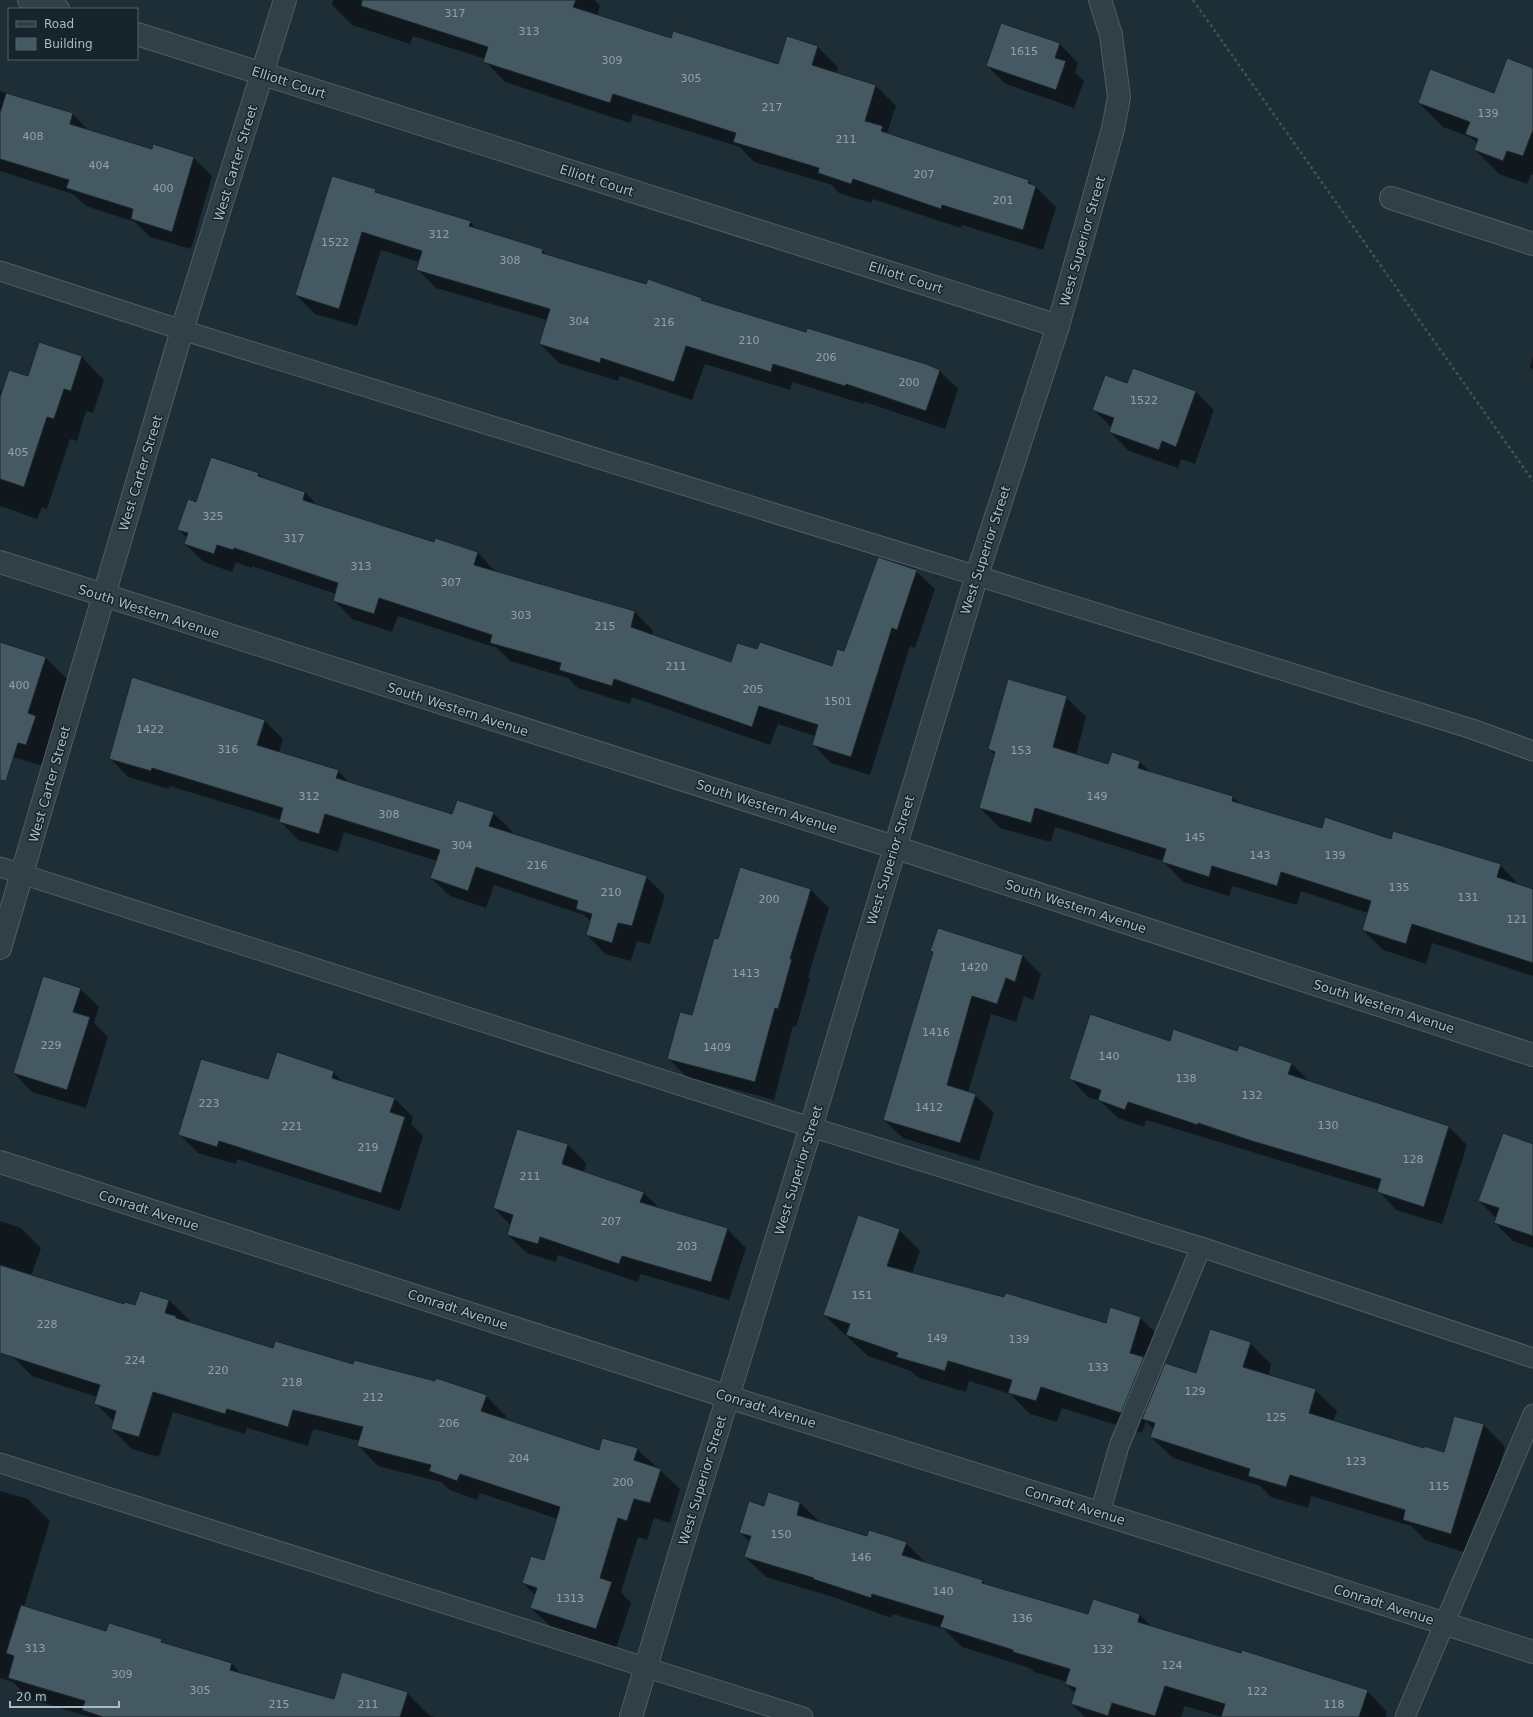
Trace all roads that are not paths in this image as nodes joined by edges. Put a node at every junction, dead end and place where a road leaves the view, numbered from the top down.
1 (29, 0) edge
2 (285, 0) edge
3 (1100, 0) edge
4 (55, 8) edge
5 (138, 34) edge
6 (263, 73) junction
7 (1391, 198) dead end
8 (1533, 244) edge
9 (0, 271) edge
10 (1058, 326) junction
11 (182, 330) junction
12 (0, 562) edge
13 (976, 575) junction
14 (103, 597) junction
15 (1533, 751) edge
16 (894, 846) junction
17 (0, 867) edge
18 (22, 874) junction
19 (0, 948) edge
20 (1533, 1055) edge
21 (812, 1127) junction
22 (0, 1162) edge
23 (1201, 1247) junction
24 (1533, 1358) edge
25 (728, 1397) junction
26 (1533, 1414) edge
27 (0, 1463) edge
28 (1100, 1513) junction
29 (1444, 1623) junction
30 (1533, 1652) edge
31 (646, 1667) junction
32 (631, 1717) edge
33 (803, 1717) edge
34 (1405, 1717) edge

1 - 4 street
2 - 6 street, West Carter Street
3 - 10 street, West Superior Street
5 - 6 street, Elliott Court
6 - 10 street, Elliott Court
6 - 11 street, West Carter Street
7 - 8 street
9 - 11 lane
10 - 13 street, West Superior Street
11 - 13 lane
11 - 14 street, West Carter Street
12 - 14 street, South Western Avenue
13 - 15 lane
13 - 16 street, West Superior Street
14 - 16 street, South Western Avenue
14 - 18 street, West Carter Street
16 - 20 street, South Western Avenue
16 - 21 street, West Superior Street
17 - 18 lane
18 - 19 street, West Carter Street
18 - 21 lane
21 - 23 lane
21 - 25 street, West Superior Street
22 - 25 street, Conradt Avenue
23 - 24 lane
23 - 28 lane
25 - 28 street, Conradt Avenue
25 - 31 street, West Superior Street
26 - 29 lane
27 - 31 lane
28 - 29 street, Conradt Avenue
29 - 30 street, Conradt Avenue
29 - 34 lane
31 - 32 street, West Superior Street
31 - 33 lane

